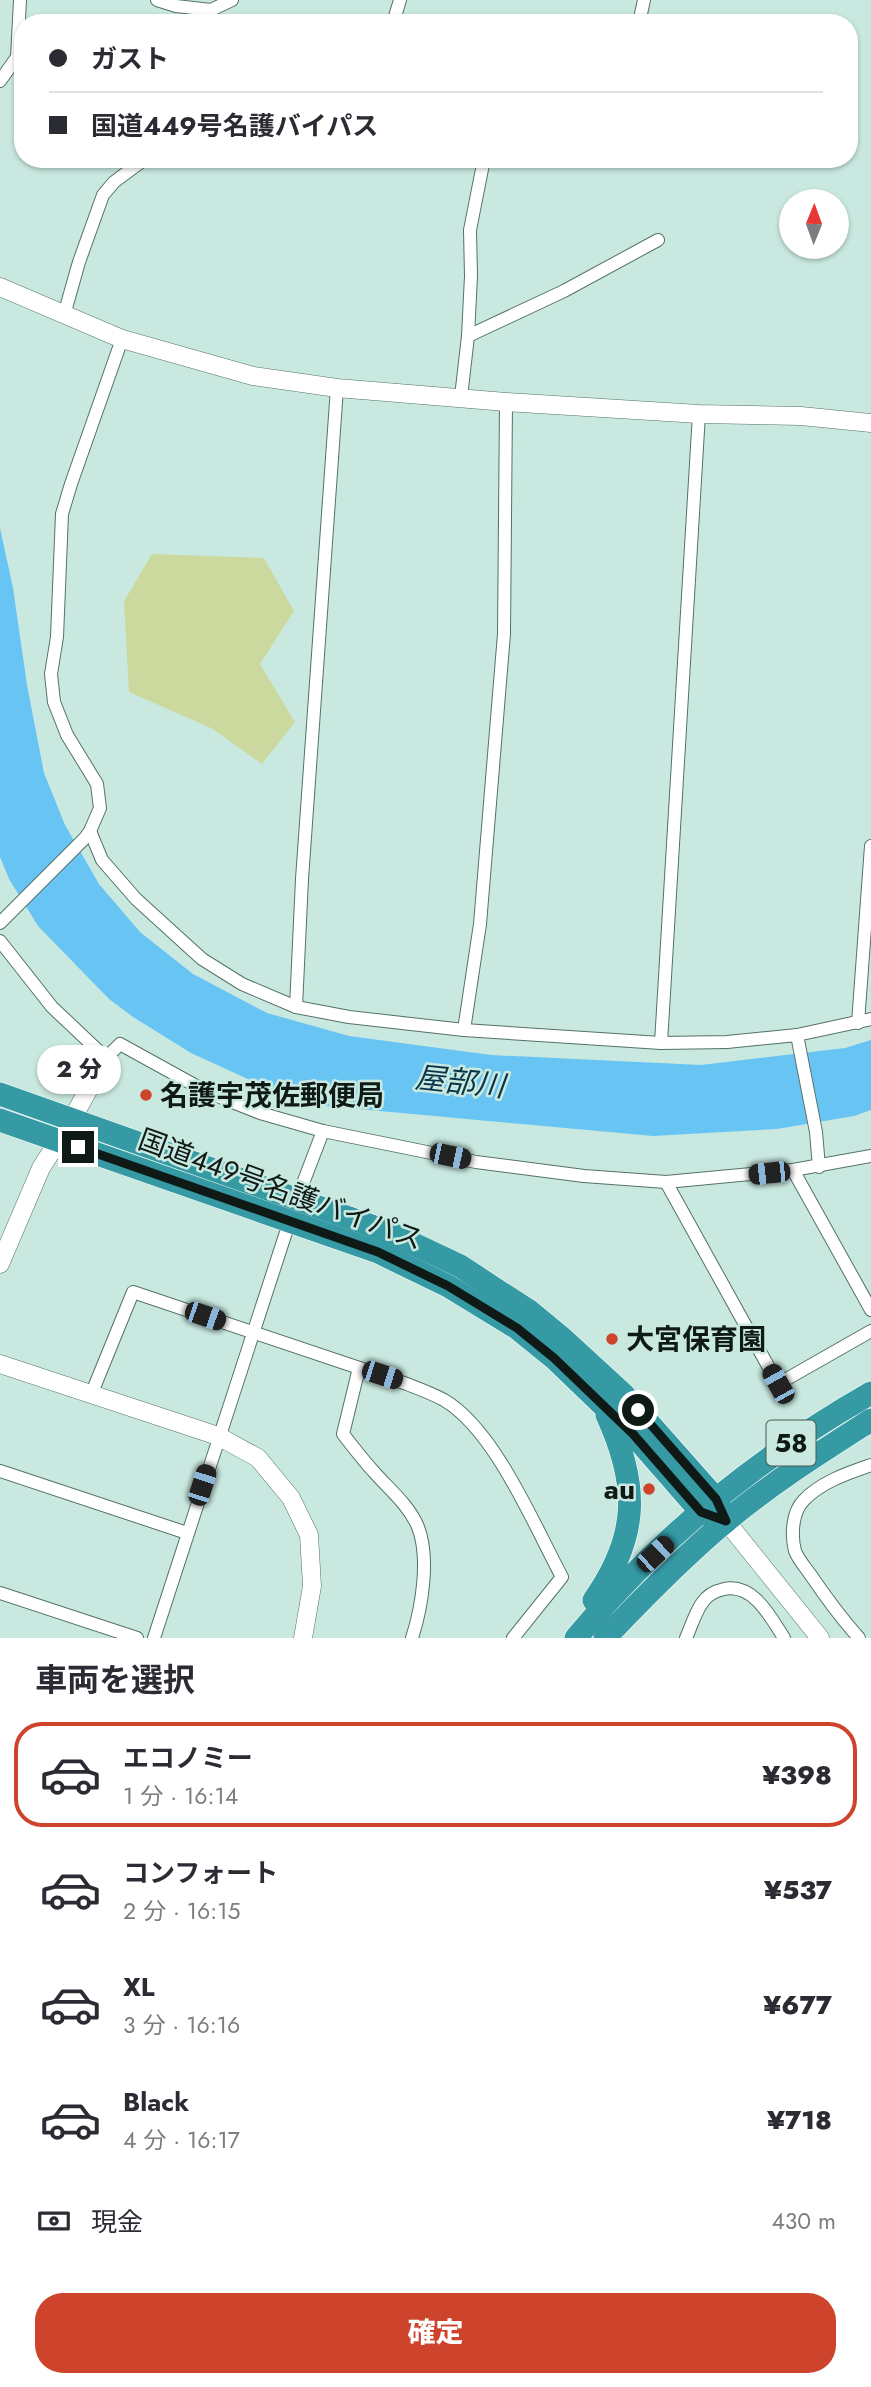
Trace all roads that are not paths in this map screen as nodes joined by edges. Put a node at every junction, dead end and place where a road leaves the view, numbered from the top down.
1 (157, 0) edge
2 (232, 0) edge
3 (202, 14) edge
4 (212, 14) edge
5 (14, 61) edge
6 (0, 81) edge
7 (133, 168) edge
8 (482, 168) edge
9 (658, 240) dead end
10 (0, 287) edge
11 (64, 315) junction
12 (468, 336) junction
13 (122, 339) junction
14 (337, 388) junction
15 (461, 397) junction
16 (506, 402) junction
17 (699, 414) junction
18 (871, 423) edge
19 (88, 834) junction
20 (871, 846) edge
21 (0, 923) edge
22 (0, 941) edge
23 (296, 1007) junction
24 (871, 1019) edge
25 (858, 1023) junction
26 (464, 1030) junction
27 (799, 1040) junction
28 (661, 1043) junction
29 (106, 1058) junction
30 (0, 1094) edge
31 (72, 1119) junction
32 (0, 1120) edge
33 (323, 1130) junction
34 (58, 1140) junction
35 (871, 1156) edge
36 (819, 1167) junction
37 (793, 1170) junction
38 (666, 1182) junction
39 (293, 1209) junction
40 (0, 1264) edge
41 (871, 1310) edge
42 (871, 1331) edge
43 (253, 1332) junction
44 (0, 1364) edge
45 (359, 1368) junction
46 (871, 1393) edge
47 (91, 1395) junction
48 (598, 1399) junction
49 (871, 1420) edge
50 (218, 1436) junction
51 (871, 1465) edge
52 (0, 1471) edge
53 (709, 1505) junction
54 (726, 1521) junction
55 (187, 1533) junction
56 (1, 1597) edge
57 (579, 1635) edge
58 (136, 1638) edge
59 (154, 1638) edge
60 (303, 1638) edge
61 (412, 1638) edge
62 (513, 1638) edge
63 (605, 1638) edge
64 (686, 1638) edge
65 (784, 1638) edge
66 (820, 1638) edge
67 (859, 1638) edge

1 - 3 street
2 - 4 street
5 - 6 street
7 - 11 street
8 - 12 street
9 - 12 street
10 - 11 street
11 - 13 street
12 - 15 street
13 - 14 street
13 - 19 street
14 - 15 street
14 - 23 street
15 - 16 street
16 - 17 street
16 - 26 street
17 - 18 street
17 - 28 street
19 - 21 street
19 - 23 street
20 - 25 street
22 - 29 street
23 - 26 street
24 - 25 street
25 - 27 street
26 - 28 street
27 - 28 street
27 - 36 street
29 - 31 street
29 - 33 street
30 - 31 highway, 国道449号名護バイパス
31 - 34 street
31 - 39 highway, 国道449号名護バイパス
32 - 34 highway, 国道449号名護バイパス
33 - 38 street
33 - 39 street
34 - 39 highway, 国道449号名護バイパス
34 - 40 street
35 - 36 street
36 - 37 street
37 - 38 street
37 - 41 street
38 - 42 street
39 - 43 street
39 - 48 highway, 国道449号名護バイパス
39 - 53 highway, 国道449号名護バイパス
43 - 45 street
43 - 47 street
43 - 50 street
44 - 47 street
45 - 61 street
45 - 62 street
46 - 53 highway, 58
47 - 50 street
48 - 53 highway, 国道449号名護バイパス
48 - 57 highway
49 - 54 highway, 58
50 - 55 street
50 - 60 street
51 - 67 street
52 - 55 street
53 - 54 highway, 国道449号名護バイパス
53 - 57 highway, 58
54 - 63 highway, 58
54 - 66 street
55 - 59 street
56 - 58 street
64 - 65 street

